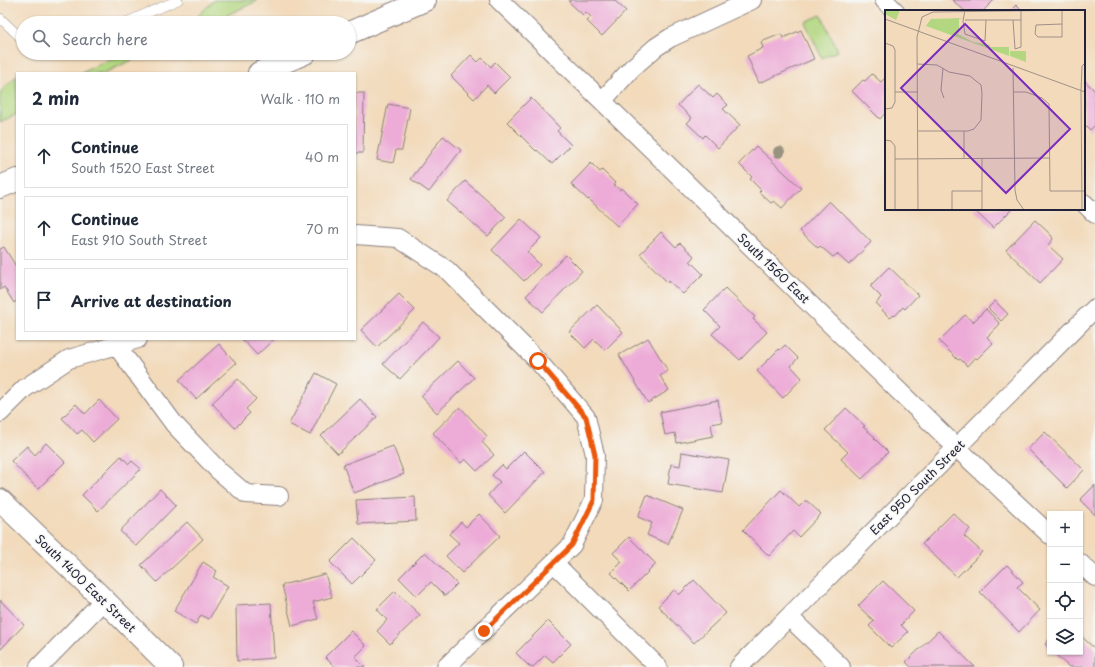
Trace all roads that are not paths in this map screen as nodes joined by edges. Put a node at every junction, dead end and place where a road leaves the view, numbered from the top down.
1 (178, 0) edge
2 (425, 0) edge
3 (499, 0) edge
4 (752, 0) edge
5 (884, 0) edge
6 (894, 10) edge
7 (140, 16) edge
8 (0, 18) edge
9 (356, 30) edge
10 (16, 33) edge
11 (288, 60) edge
12 (261, 72) edge
13 (603, 100) junction
14 (16, 180) edge
15 (0, 187) edge
16 (1085, 204) edge
17 (1095, 214) edge
18 (358, 235) edge
19 (1095, 308) edge
20 (134, 340) edge
21 (116, 345) junction
22 (0, 413) edge
23 (956, 447) junction
24 (279, 496) dead end
25 (0, 500) edge
26 (1047, 532) edge
27 (554, 563) junction
28 (1083, 566) edge
29 (1095, 577) edge
30 (104, 600) junction
31 (789, 617) junction
32 (39, 667) edge
33 (171, 667) edge
34 (446, 667) edge
35 (658, 667) edge
36 (740, 667) edge
37 (841, 667) edge

1 - 7 lane
2 - 9 street
3 - 13 street, South 1560 East
4 - 13 street
5 - 6 street
8 - 10 lane
11 - 12 street
13 - 23 street, South 1560 East
14 - 15 street
16 - 17 street
18 - 27 street
19 - 23 street, East 950 South Street
20 - 21 street
21 - 22 street
21 - 24 street
23 - 26 street, South 1560 East
23 - 31 street, East 950 South Street
25 - 30 street, South 1400 East Street
27 - 34 street
27 - 35 street
28 - 29 street
30 - 32 street
30 - 33 street, South 1400 East Street
31 - 36 street, East 950 South Street
31 - 37 street

